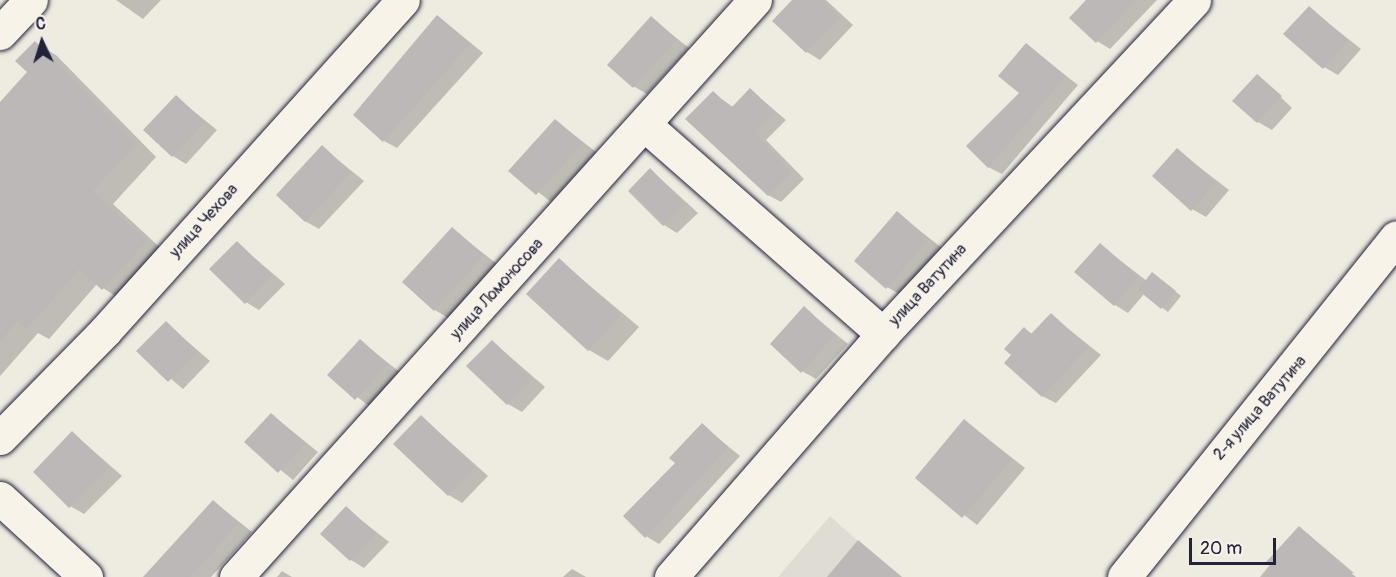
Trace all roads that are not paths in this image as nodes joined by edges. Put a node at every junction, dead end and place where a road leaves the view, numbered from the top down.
1 (31, 0) edge
2 (403, 0) edge
3 (755, 0) edge
4 (1194, 0) edge
5 (0, 33) edge
6 (645, 125) junction
7 (1396, 238) edge
8 (883, 334) junction
9 (0, 438) edge
10 (0, 498) edge
11 (86, 577) edge
12 (236, 577) edge
13 (671, 577) edge
14 (1124, 577) edge

1 - 5 street
2 - 9 street, улица Чехова
3 - 6 street, улица Ломоносова
4 - 8 street, улица Ватутина
6 - 8 street
6 - 12 street, улица Ломоносова
7 - 14 street, 2-я улица Ватутина
8 - 13 street, улица Ватутина
10 - 11 street

